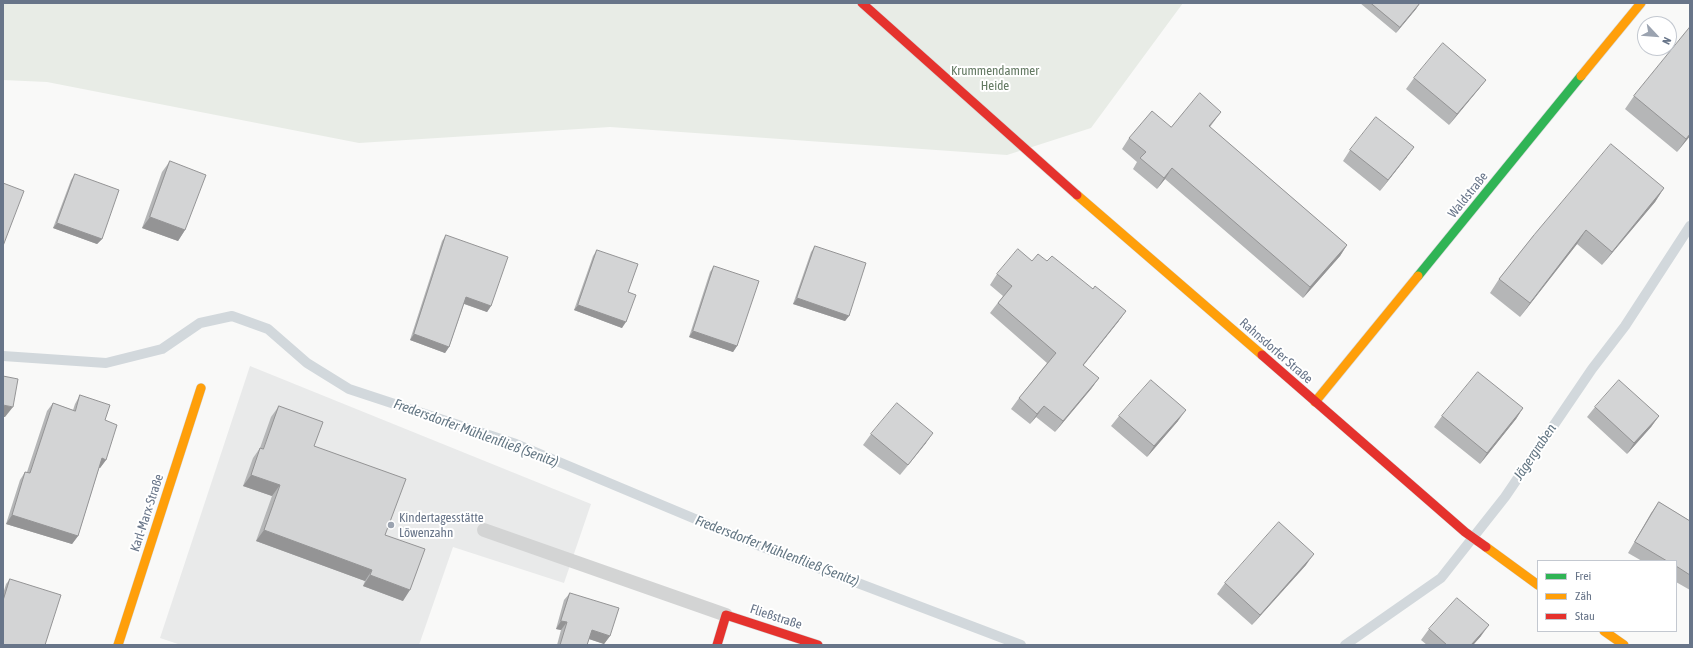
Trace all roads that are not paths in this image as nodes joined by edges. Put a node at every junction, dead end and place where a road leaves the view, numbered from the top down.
1 (862, 3) edge
2 (1641, 3) edge
3 (201, 388) dead end
4 (1315, 402) junction
5 (484, 530) dead end
6 (1537, 584) edge
7 (726, 615) junction
8 (1605, 632) edge
9 (118, 645) edge
10 (717, 645) edge
11 (818, 645) edge
12 (1624, 645) edge

1 - 4 street, Rahnsdorfer Straße
2 - 4 street, Waldstraße
3 - 9 street, Karl-Marx-Straße
4 - 6 street, Rahnsdorfer Straße
5 - 7 lane
7 - 10 street
7 - 11 street, Fließstraße
8 - 12 street

